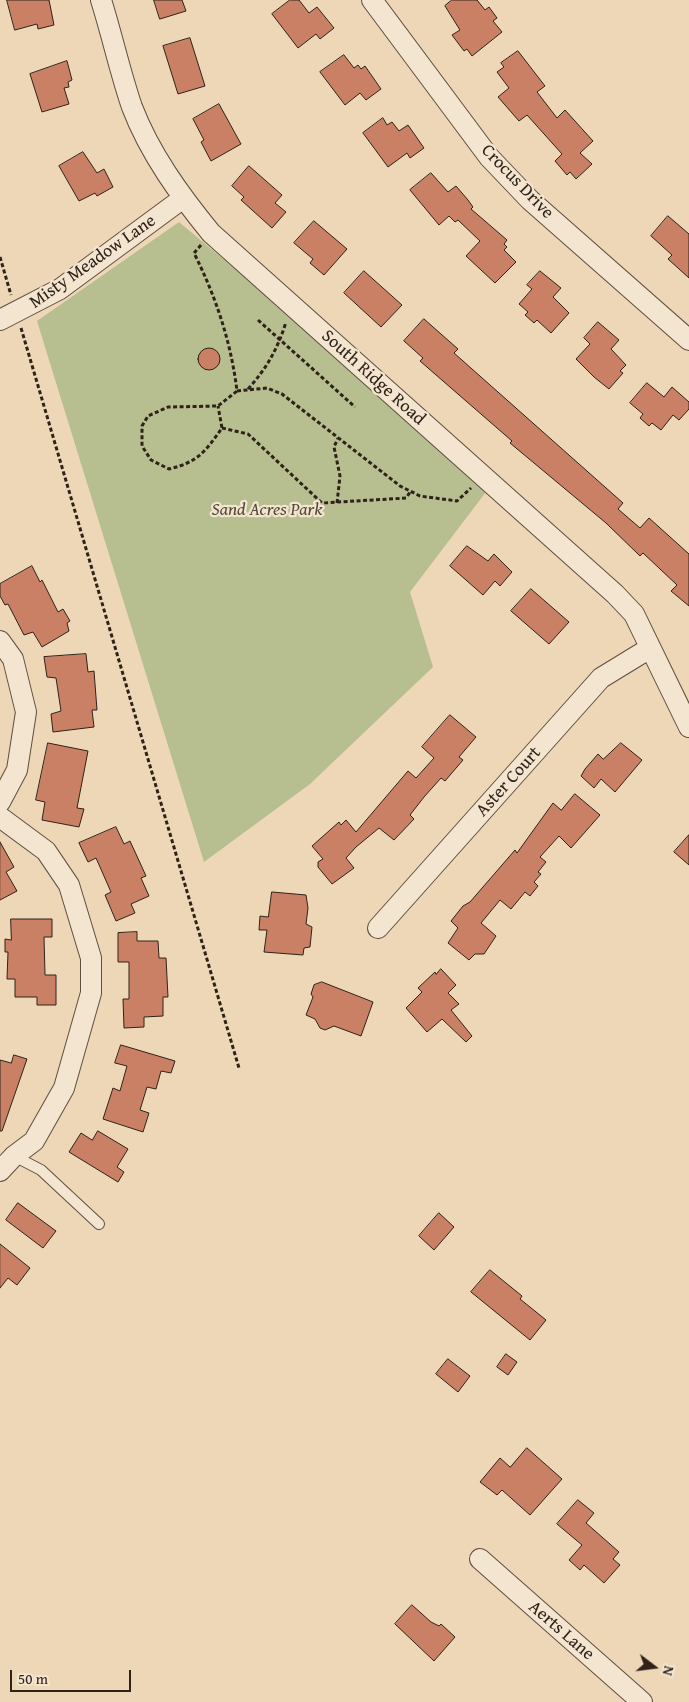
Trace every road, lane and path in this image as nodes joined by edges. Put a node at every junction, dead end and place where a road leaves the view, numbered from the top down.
1 (101, 0) edge
2 (372, 0) edge
3 (182, 199) junction
4 (211, 233) junction
5 (0, 258) edge
6 (291, 304) junction
7 (8, 317) edge
8 (258, 320) dead end
9 (689, 340) edge
10 (281, 341) junction
11 (248, 390) junction
12 (237, 391) junction
13 (218, 406) junction
14 (355, 407) dead end
15 (222, 428) junction
16 (338, 438) junction
17 (482, 475) junction
18 (411, 491) junction
19 (337, 503) junction
20 (0, 640) edge
21 (650, 648) junction
22 (689, 726) edge
23 (0, 802) edge
24 (0, 816) edge
25 (378, 928) dead end
26 (239, 1068) dead end
27 (7, 1153) edge
28 (0, 1171) edge
29 (99, 1224) dead end
30 (480, 1560) dead end
31 (642, 1702) edge

1 - 3 street, South Ridge Road
2 - 9 street, Crocus Drive
3 - 4 street, South Ridge Road
3 - 7 street, Misty Meadow Lane
4 - 6 street, South Ridge Road
4 - 12 path
5 - 7 path
6 - 10 path
6 - 17 street, South Ridge Road
7 - 26 path
8 - 10 path
10 - 11 path
10 - 14 path
11 - 12 path
11 - 16 path
12 - 13 path
13 - 15 path
13 - 15 path
15 - 19 path
16 - 18 path
16 - 19 path
17 - 18 path
17 - 21 street, South Ridge Road
18 - 19 path
20 - 23 street
21 - 22 street, South Ridge Road
21 - 25 street, Aster Court
24 - 27 street
27 - 28 street
27 - 29 lane
30 - 31 street, Aerts Lane

